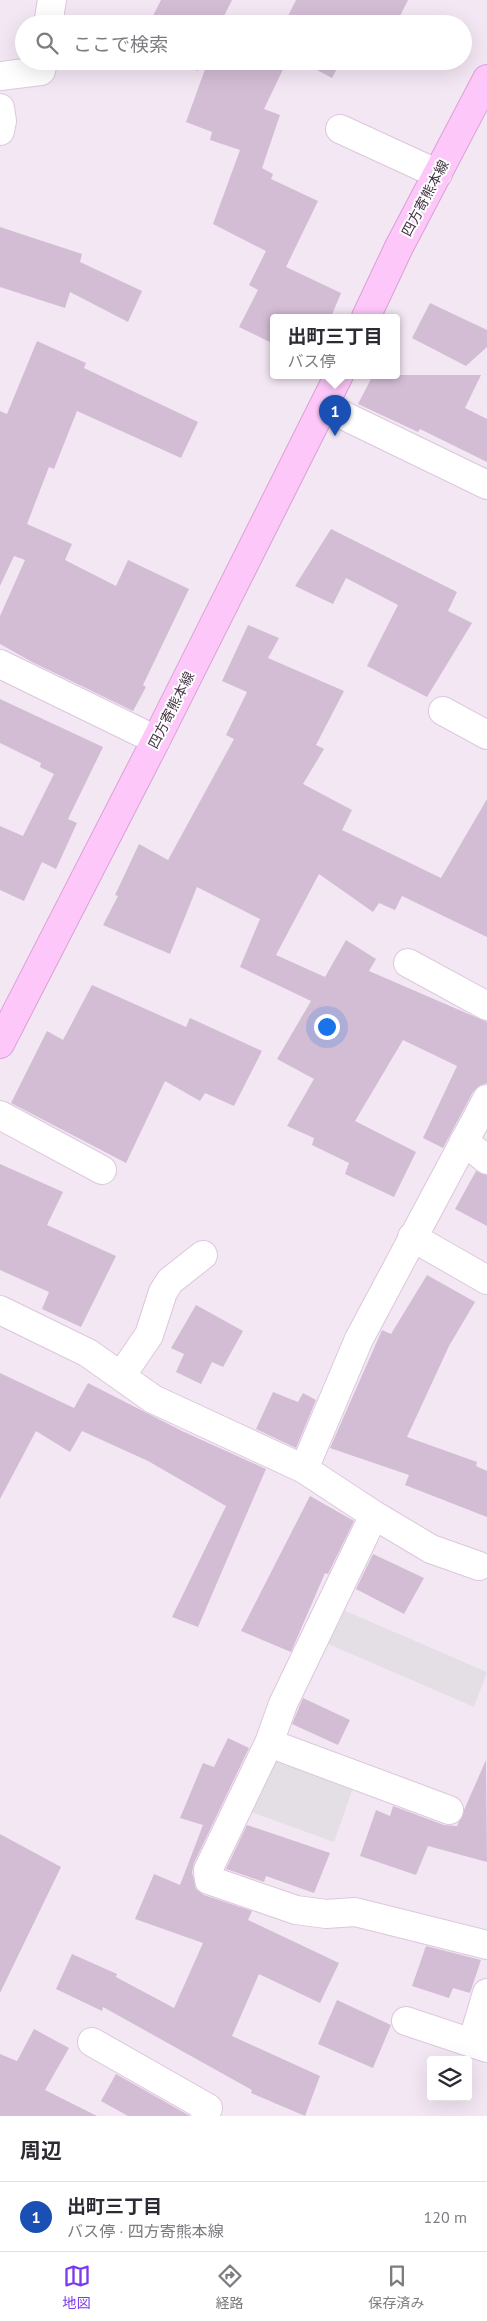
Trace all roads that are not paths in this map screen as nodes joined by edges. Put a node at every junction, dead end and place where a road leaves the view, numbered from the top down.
1 (52, 0) edge
2 (50, 15) edge
3 (41, 70) edge
4 (0, 76) edge
5 (487, 79) edge
6 (0, 108) edge
7 (340, 129) dead end
8 (0, 132) edge
9 (438, 174) junction
10 (367, 314) edge
11 (337, 379) edge
12 (324, 406) junction
13 (487, 485) edge
14 (0, 664) edge
15 (443, 711) dead end
16 (487, 735) edge
17 (156, 740) junction
18 (408, 963) dead end
19 (487, 1006) edge
20 (0, 1044) edge
21 (487, 1100) edge
22 (0, 1115) edge
23 (464, 1141) junction
24 (487, 1160) edge
25 (102, 1170) dead end
26 (412, 1237) junction
27 (203, 1255) dead end
28 (487, 1280) edge
29 (0, 1310) edge
30 (121, 1376) junction
31 (304, 1469) junction
32 (374, 1515) junction
33 (479, 1566) dead end
34 (269, 1743) junction
35 (449, 1810) dead end
36 (487, 1945) edge
37 (487, 1993) edge
38 (406, 2021) dead end
39 (92, 2042) dead end
40 (480, 2046) edge
41 (204, 2116) edge

1 - 2 street
3 - 4 street
5 - 9 main road, 四方寄熊本線
6 - 8 street
7 - 9 street
9 - 10 main road, 四方寄熊本線
11 - 12 main road, 四方寄熊本線
12 - 13 street
12 - 17 main road, 四方寄熊本線
14 - 17 street
15 - 16 street
17 - 20 main road, 四方寄熊本線
18 - 19 street
21 - 23 street
22 - 25 street
23 - 24 street
23 - 26 street
26 - 28 street
26 - 31 street
27 - 30 street
29 - 30 street
30 - 31 street
31 - 32 street
32 - 33 street
32 - 34 street
34 - 35 street
34 - 36 street
37 - 40 street
38 - 40 street
39 - 41 street

